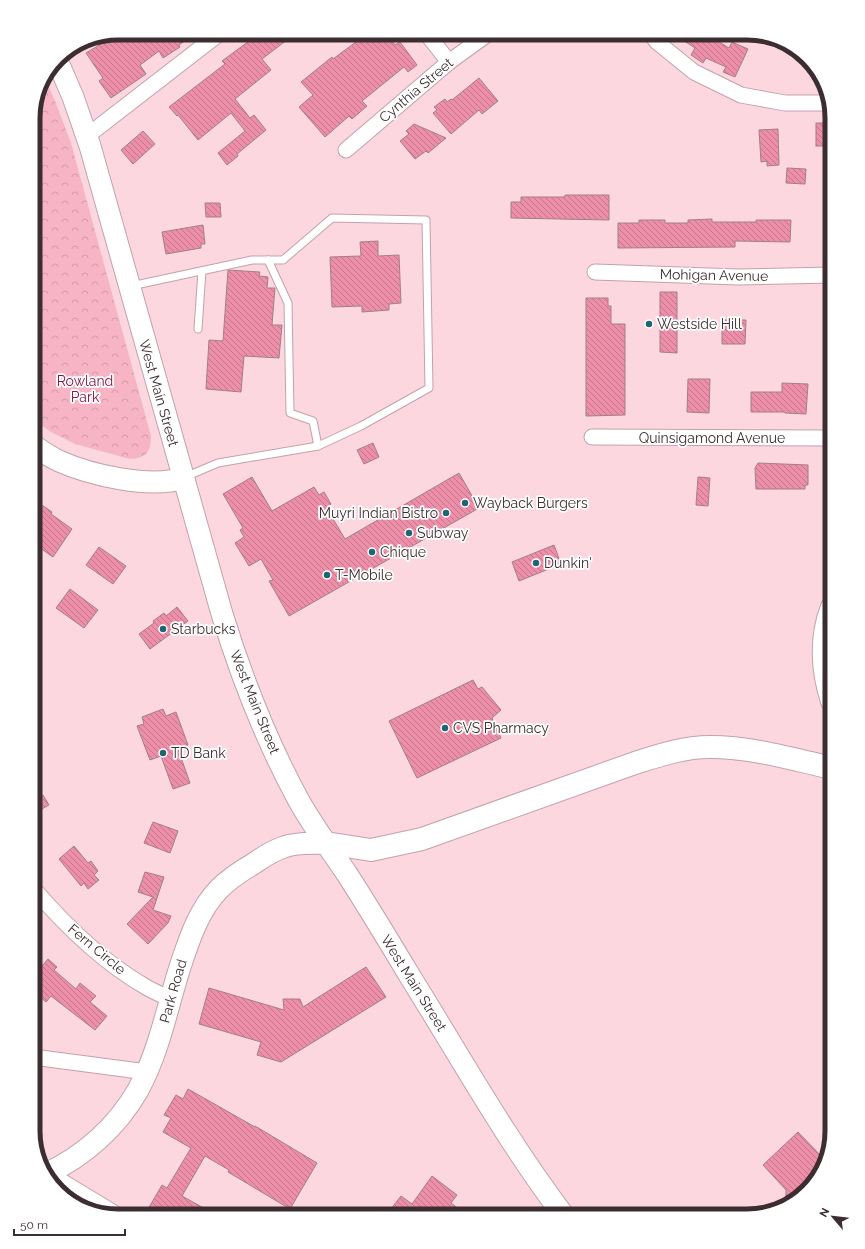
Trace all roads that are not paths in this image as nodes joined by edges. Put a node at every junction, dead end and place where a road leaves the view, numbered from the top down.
1 (211, 40) edge
2 (432, 40) edge
3 (479, 40) edge
4 (655, 40) edge
5 (449, 62) junction
6 (60, 67) edge
7 (823, 103) edge
8 (87, 136) junction
9 (346, 150) dead end
10 (268, 260) junction
11 (202, 271) junction
12 (595, 272) dead end
13 (825, 275) edge
14 (129, 286) junction
15 (198, 329) dead end
16 (592, 437) dead end
17 (825, 438) edge
18 (318, 446) junction
19 (40, 450) edge
20 (183, 478) junction
21 (825, 633) edge
22 (825, 666) edge
23 (825, 766) edge
24 (326, 843) junction
25 (40, 896) edge
26 (170, 999) junction
27 (40, 1058) edge
28 (147, 1072) junction
29 (52, 1171) edge
30 (58, 1180) edge
31 (104, 1207) edge
32 (559, 1209) edge

1 - 8 street
2 - 5 street
3 - 5 street, Cynthia Street
4 - 7 street
5 - 9 street, Cynthia Street
6 - 8 main road, West Main Street
8 - 14 main road, West Main Street
10 - 11 lane
10 - 18 lane
10 - 18 lane
11 - 14 lane
11 - 15 lane
12 - 13 street, Mohigan Avenue
14 - 20 main road, West Main Street
16 - 17 street, Quinsigamond Avenue
18 - 20 lane
19 - 20 main road
20 - 24 main road, West Main Street
21 - 22 highway
23 - 24 highway
24 - 26 main road, Park Road
24 - 32 main road, West Main Street
25 - 26 street, Fern Circle
26 - 28 main road, Park Road
27 - 28 street
28 - 29 main road, Park Road
30 - 31 street

